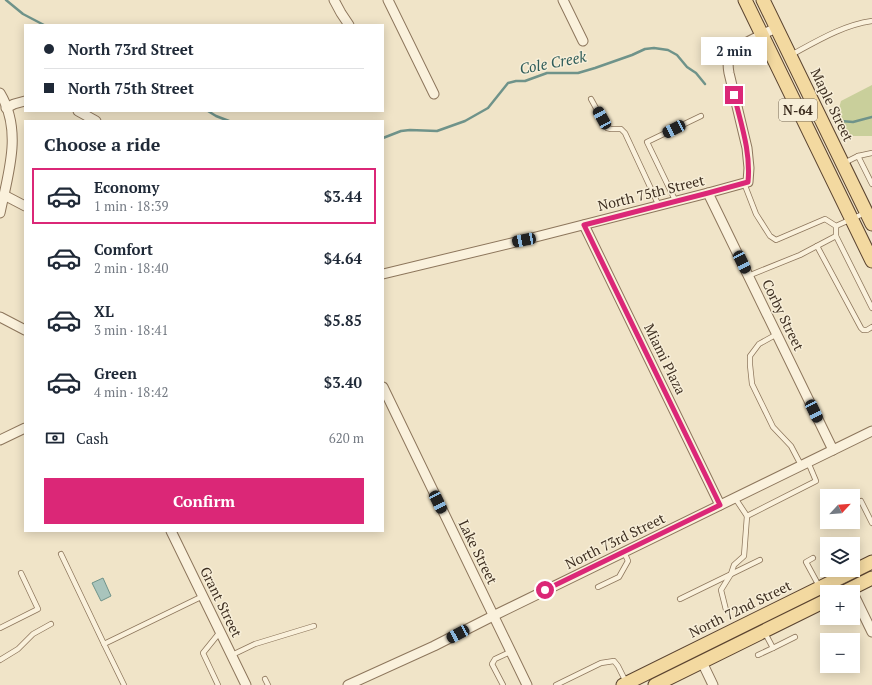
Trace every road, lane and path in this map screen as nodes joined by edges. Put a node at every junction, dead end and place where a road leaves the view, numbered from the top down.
1 (334, 0) edge
2 (388, 0) edge
3 (563, 0) edge
4 (745, 0) edge
5 (763, 0) edge
6 (872, 21) edge
7 (348, 24) edge
8 (776, 28) junction
9 (762, 35) junction
10 (583, 41) dead end
11 (790, 55) junction
12 (0, 93) edge
13 (434, 94) dead end
14 (591, 99) dead end
15 (24, 101) edge
16 (6, 108) junction
17 (80, 112) edge
18 (701, 116) dead end
19 (94, 120) edge
20 (872, 153) edge
21 (858, 156) junction
22 (843, 164) junction
23 (744, 183) junction
24 (872, 184) edge
25 (708, 193) junction
26 (4, 195) junction
27 (676, 202) junction
28 (24, 205) edge
29 (659, 206) junction
30 (869, 211) edge
31 (0, 213) edge
32 (852, 220) junction
33 (872, 224) edge
34 (584, 225) junction
35 (836, 226) junction
36 (836, 236) junction
37 (817, 246) junction
38 (872, 261) edge
39 (384, 274) edge
40 (748, 276) junction
41 (872, 308) edge
42 (0, 317) edge
43 (872, 328) edge
44 (24, 329) edge
45 (777, 334) junction
46 (384, 389) edge
47 (24, 428) edge
48 (872, 431) edge
49 (0, 440) edge
50 (833, 450) junction
51 (805, 464) junction
52 (735, 498) junction
53 (861, 501) dead end
54 (720, 505) junction
55 (747, 516) junction
56 (872, 523) edge
57 (171, 532) edge
58 (624, 552) junction
59 (61, 554) dead end
60 (813, 558) dead end
61 (760, 560) dead end
62 (872, 562) edge
63 (21, 574) dead end
64 (731, 574) junction
65 (872, 578) edge
66 (826, 585) edge
67 (860, 585) edge
68 (598, 587) dead end
69 (820, 588) joint
70 (203, 596) junction
71 (680, 599) dead end
72 (820, 603) edge
73 (726, 610) dead end
74 (860, 610) edge
75 (493, 616) junction
76 (51, 624) dead end
77 (314, 626) dead end
78 (0, 628) edge
79 (764, 631) junction
80 (220, 632) junction
81 (872, 632) edge
82 (795, 637) dead end
83 (104, 644) junction
84 (773, 648) junction
85 (510, 652) junction
86 (232, 655) junction
87 (758, 655) dead end
88 (0, 660) edge
89 (702, 662) junction
90 (265, 679) dead end
91 (662, 683) edge
92 (625, 684) edge
93 (124, 685) edge
94 (218, 685) edge
95 (246, 685) edge
96 (268, 685) edge
97 (348, 685) edge
98 (502, 685) edge
99 (527, 685) edge
100 (556, 685) edge
101 (713, 685) edge

1 - 7 street
2 - 13 street
3 - 10 street
4 - 9 main road, N-64
5 - 8 main road, Maple Street / N-64
6 - 11 lane
8 - 9 street
8 - 11 main road, Maple Street / N-64
9 - 23 street
9 - 32 main road, N-64
11 - 22 main road, Maple Street / N-64
12 - 16 street
14 - 29 lane
15 - 16 street
16 - 26 street
17 - 19 street
18 - 27 lane
20 - 21 lane
21 - 22 lane
21 - 24 lane
22 - 30 main road, Maple Street / N-64
23 - 25 street, North 75th Street
23 - 35 lane
25 - 27 street, North 75th Street
25 - 40 street, Corby Street
26 - 28 street
26 - 31 street
27 - 29 street, North 75th Street
29 - 34 street, North 75th Street
30 - 32 lane
30 - 33 main road, Maple Street / N-64
32 - 35 lane
32 - 38 main road, N-64
34 - 39 street, North 75th Street
34 - 54 street, Miami Plaza
35 - 36 lane
36 - 37 lane
36 - 41 lane
37 - 40 lane
37 - 43 lane
40 - 45 street, Corby Street
42 - 44 street
45 - 50 street, Corby Street
45 - 51 lane
46 - 75 street, Lake Street
47 - 49 street
48 - 50 street, North 73rd Street
50 - 51 street, North 73rd Street
51 - 52 street, North 73rd Street
51 - 55 lane
52 - 54 street, North 73rd Street
52 - 55 lane
53 - 56 lane
54 - 58 street, North 73rd Street
55 - 64 lane
57 - 70 street, Grant Street
58 - 68 lane
58 - 75 street, North 73rd Street
59 - 83 lane
60 - 69 lane
61 - 64 lane
62 - 66 main road, North 72nd Street
63 - 78 lane
64 - 71 lane
64 - 73 lane
65 - 67 main road
69 - 92 main road, North 72nd Street
70 - 80 street, Grant Street
70 - 83 lane
72 - 79 main road
74 - 81 street
75 - 85 street, Lake Street
75 - 97 street, North 73rd Street
76 - 88 lane
77 - 86 lane
79 - 84 lane
79 - 89 main road
80 - 86 street, Grant Street
80 - 94 lane
82 - 84 lane
83 - 93 lane
84 - 87 lane
85 - 98 lane
85 - 99 street, Lake Street
86 - 95 street, Grant Street
89 - 91 main road
89 - 101 street
90 - 96 lane
92 - 100 lane

